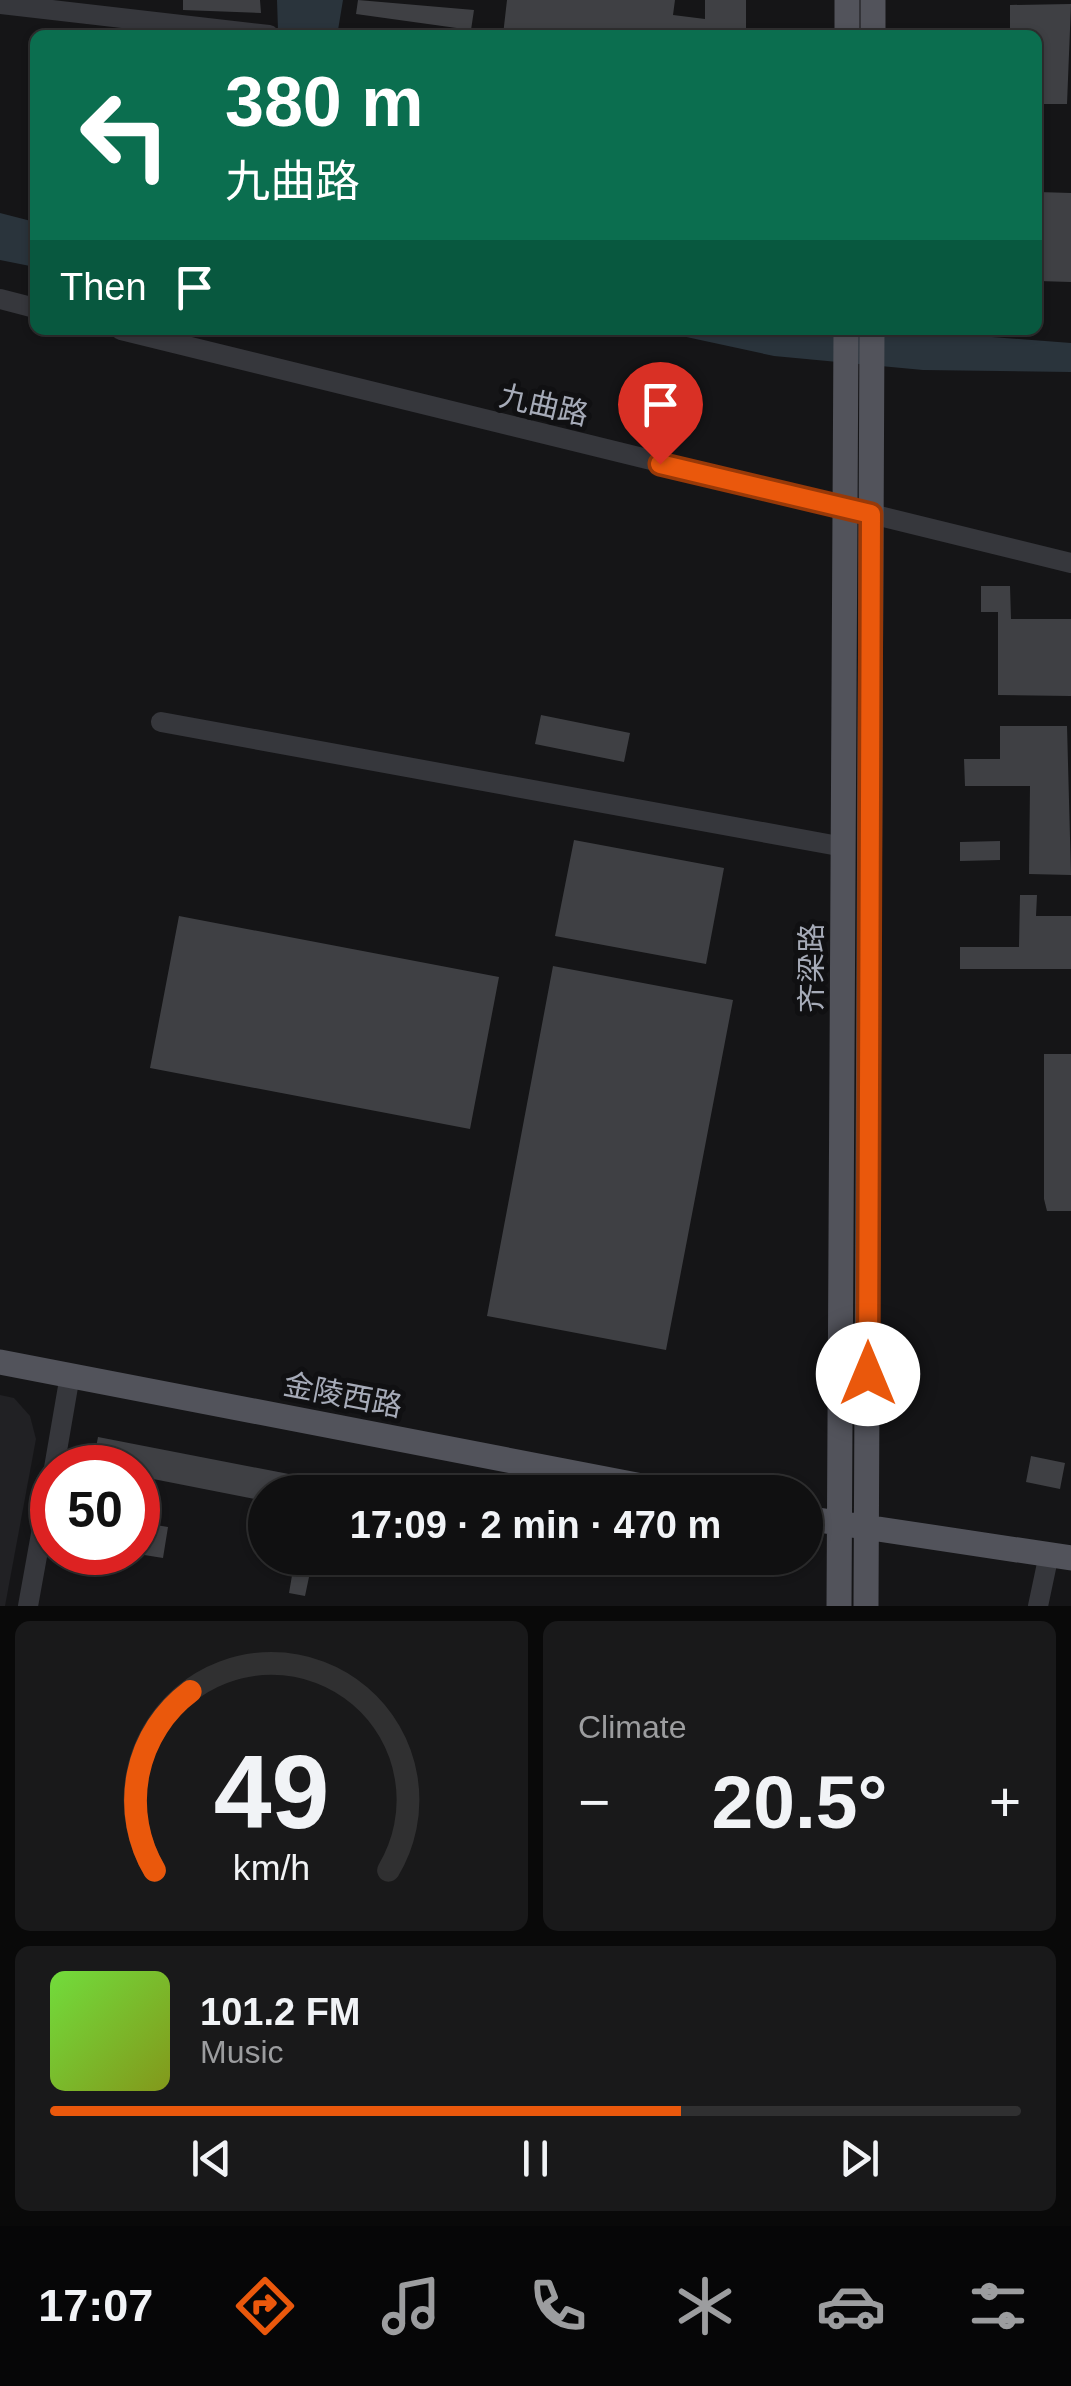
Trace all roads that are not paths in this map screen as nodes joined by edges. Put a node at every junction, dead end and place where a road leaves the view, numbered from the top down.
1 (847, 0) edge
2 (873, 0) edge
3 (0, 4) edge
4 (226, 30) edge
5 (847, 30) edge
6 (873, 30) edge
7 (0, 299) edge
8 (30, 307) edge
9 (142, 335) edge
10 (846, 335) edge
11 (872, 335) edge
12 (845, 508) junction
13 (871, 514) junction
14 (1071, 564) edge
15 (161, 722) dead end
16 (844, 847) junction
17 (0, 1362) edge
18 (70, 1375) junction
19 (57, 1445) edge
20 (585, 1475) edge
21 (823, 1522) edge
22 (839, 1525) junction
23 (867, 1531) junction
24 (1060, 1556) edge
25 (34, 1575) edge
26 (28, 1606) edge
27 (839, 1606) edge
28 (866, 1606) edge
29 (1038, 1606) edge

1 - 5 main road
2 - 6 main road
3 - 4 street
7 - 8 street
9 - 12 street, 九曲路
10 - 12 main road, 齐梁路
11 - 13 main road, 齐梁路
12 - 13 street, 九曲路
12 - 16 main road, 齐梁路
13 - 14 street, 九曲路
13 - 23 main road, 齐梁路
15 - 16 street
16 - 22 main road, 齐梁路
17 - 18 main road, 金陵西路
18 - 19 street
18 - 20 main road, 金陵西路
21 - 22 main road
22 - 23 main road
22 - 27 main road, 齐梁路
23 - 24 main road
23 - 28 main road, 齐梁路
24 - 29 street
25 - 26 street

